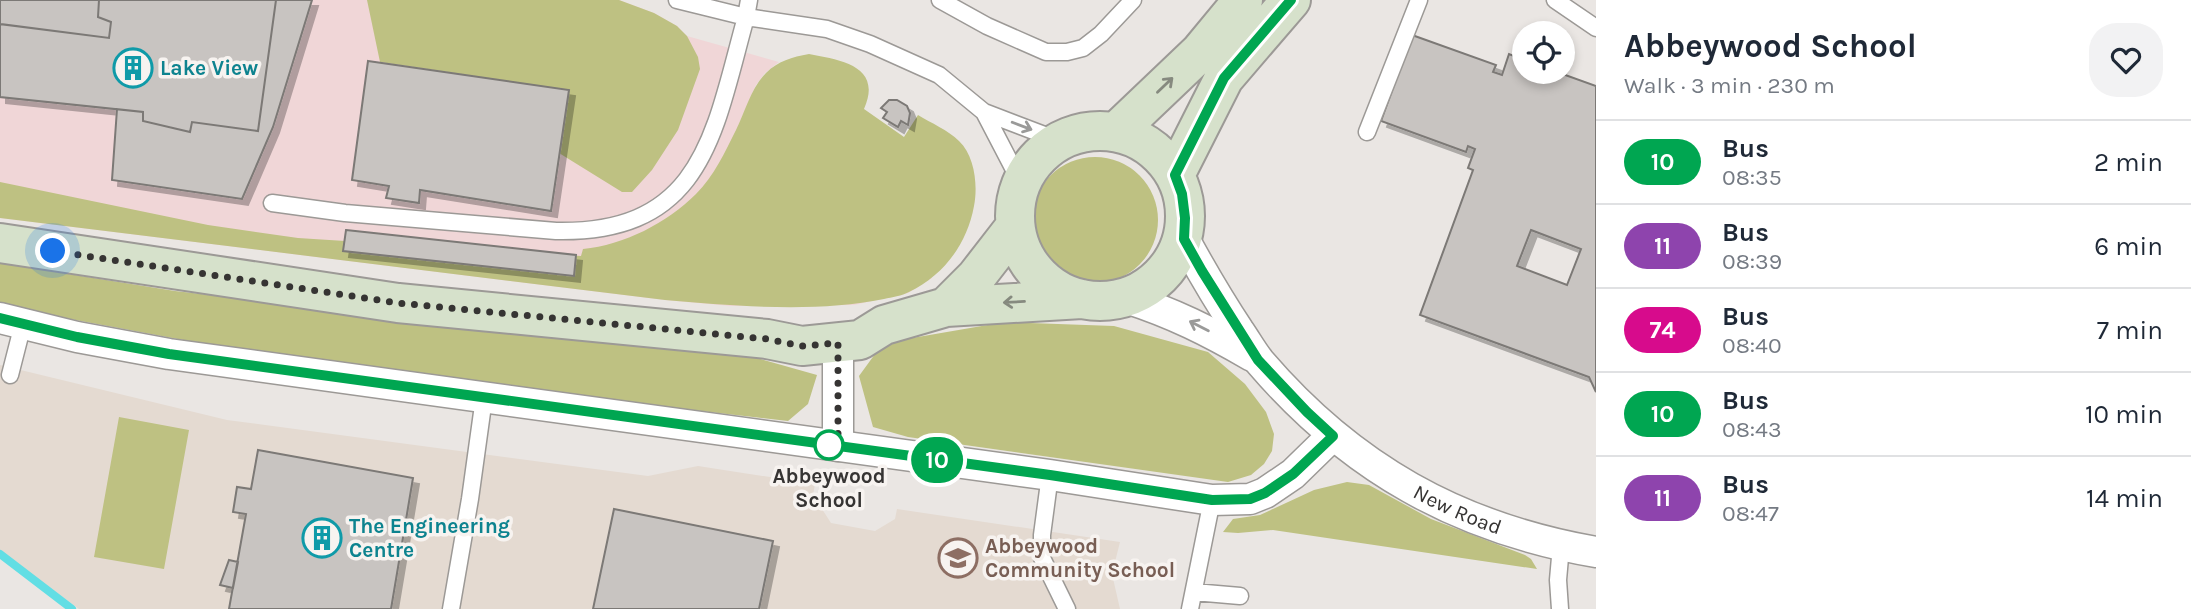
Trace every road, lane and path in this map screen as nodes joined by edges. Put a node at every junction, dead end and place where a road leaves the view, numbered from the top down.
1 (677, 0) edge
2 (749, 0) edge
3 (940, 0) edge
4 (1133, 0) edge
5 (1242, 0) edge
6 (1291, 0) edge
7 (1419, 0) edge
8 (1555, 0) edge
9 (746, 17) junction
10 (1596, 28) edge
11 (984, 111) junction
12 (1116, 132) junction
13 (1367, 132) dead end
14 (1060, 141) junction
15 (1175, 175) junction
16 (1021, 183) junction
17 (272, 203) dead end
18 (1014, 228) junction
19 (1184, 239) junction
20 (0, 243) edge
21 (1126, 298) junction
22 (1082, 299) junction
23 (946, 307) junction
24 (12, 321) edge
25 (884, 325) junction
26 (767, 339) junction
27 (838, 343) junction
28 (1258, 360) junction
29 (10, 375) dead end
30 (484, 398) junction
31 (1333, 436) junction
32 (838, 446) junction
33 (1050, 475) junction
34 (1212, 500) junction
35 (1561, 545) junction
36 (1596, 552) edge
37 (1194, 592) junction
38 (1240, 596) dead end
39 (451, 609) edge
40 (1067, 609) edge
41 (1191, 609) edge
42 (1560, 609) edge

1 - 9 lane
2 - 9 lane
3 - 4 lane
12 -> 5 street
6 - 15 street
7 - 13 lane
8 - 10 lane
9 - 11 lane
9 - 17 lane
11 -> 14 lane
11 - 16 lane
12 - 14 street
12 - 15 street
14 - 16 street
15 - 19 street
16 - 18 street
18 - 22 street
18 - 23 street
19 - 21 street
19 - 28 street, New Road
20 - 26 street
21 - 22 street
28 -> 21 street, New Road
22 -> 23 street
23 - 25 street
24 - 29 lane
24 - 30 street
25 - 26 street
25 - 27 street
26 - 27 street
27 - 32 street
28 - 31 street, New Road
30 - 32 street
30 - 39 lane
31 - 34 street
31 - 35 street, New Road
32 - 33 street
33 - 34 street
33 - 40 lane
34 - 37 lane
35 - 36 street, New Road
35 - 42 lane
37 - 38 lane
37 - 41 lane

